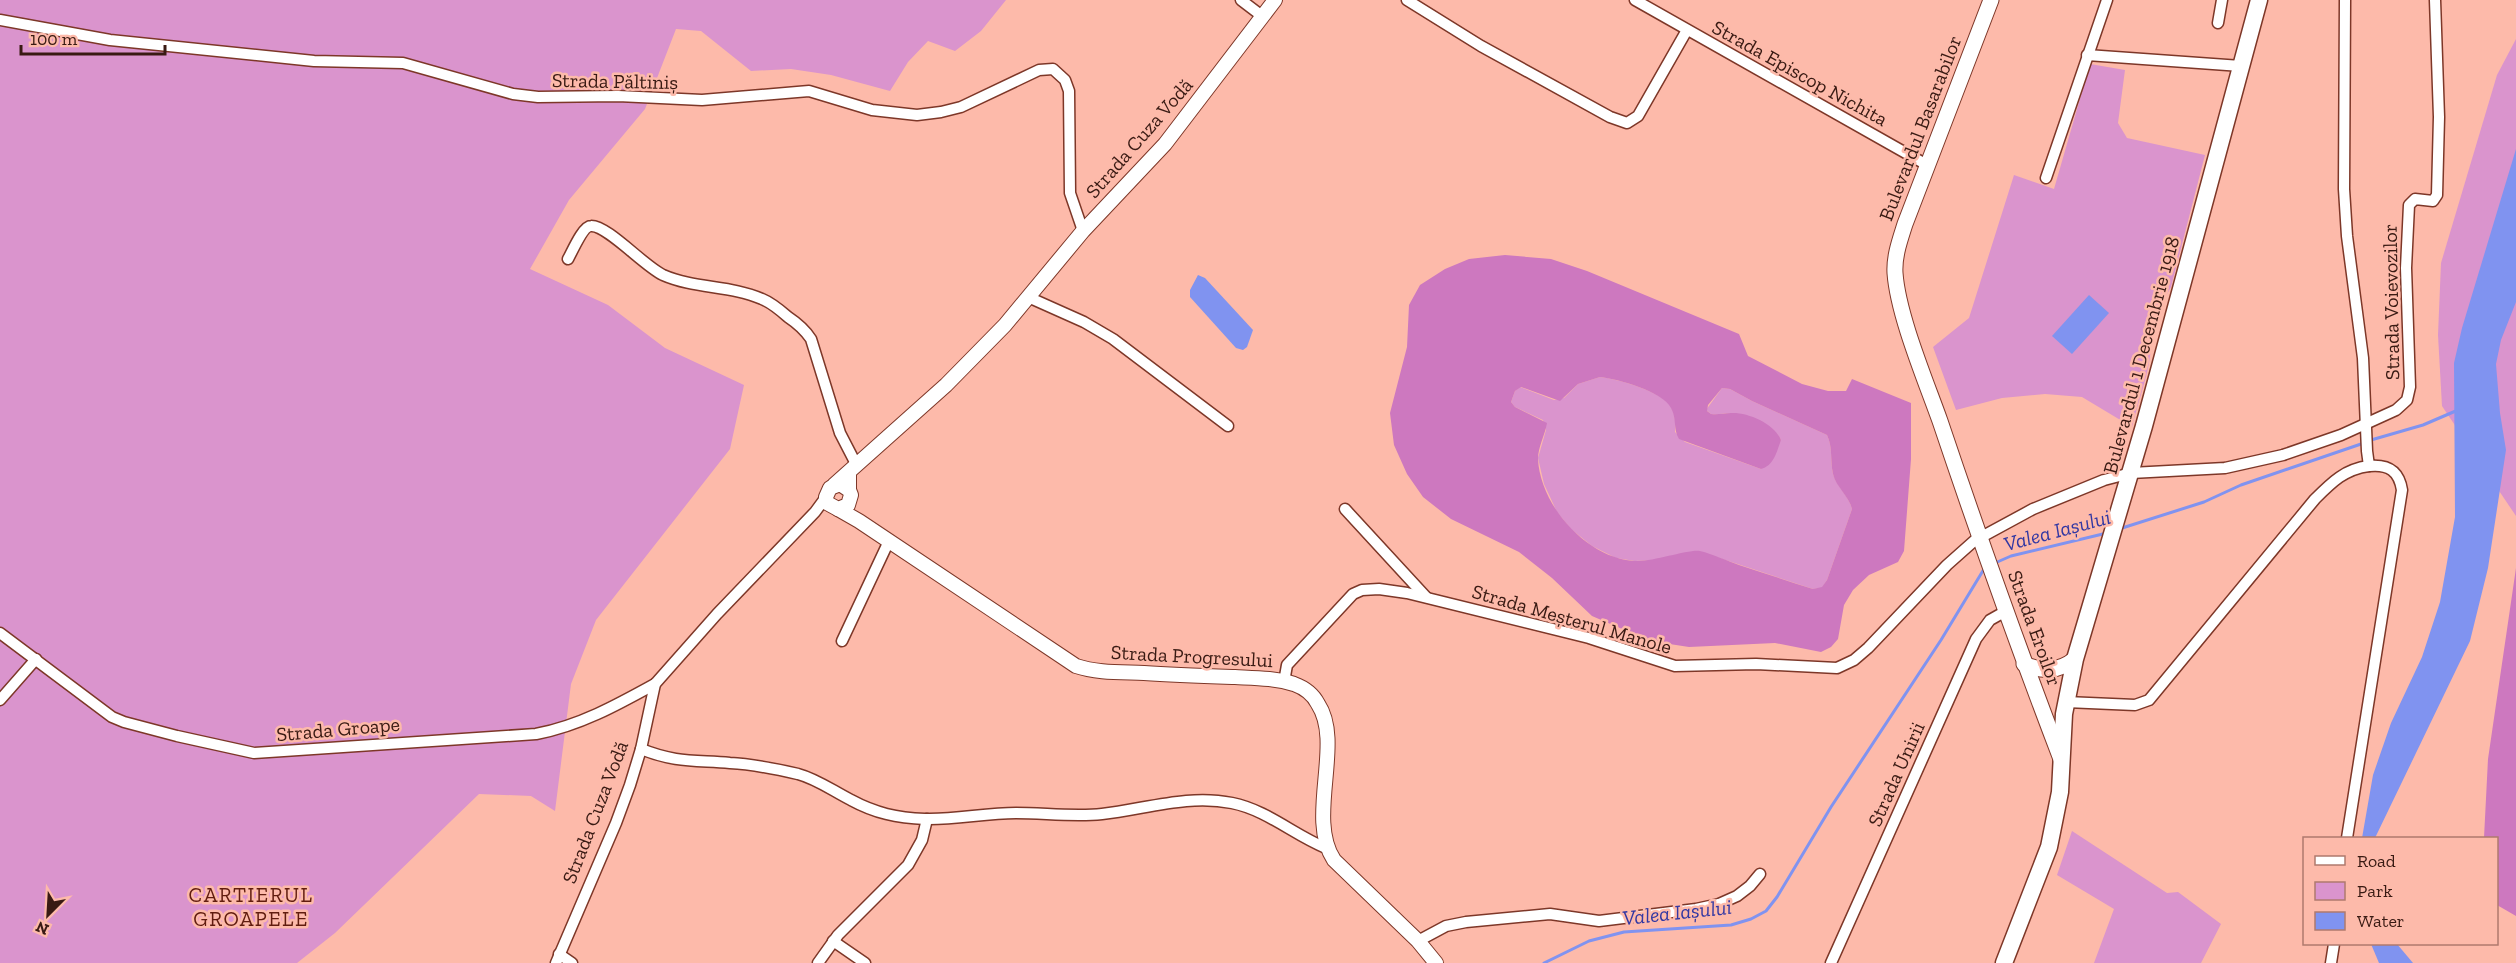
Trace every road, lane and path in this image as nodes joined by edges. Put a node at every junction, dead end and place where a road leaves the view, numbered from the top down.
1 (1241, 0) edge
2 (1275, 0) edge
3 (1635, 0) edge
4 (1991, 0) edge
5 (2107, 0) edge
6 (2222, 0) edge
7 (2259, 0) edge
8 (2345, 0) edge
9 (2435, 0) edge
10 (1414, 2) edge
11 (1262, 16) junction
12 (0, 20) edge
13 (2218, 23) dead end
14 (1687, 30) junction
15 (2087, 55) junction
16 (2241, 66) junction
17 (1927, 165) junction
18 (2046, 178) dead end
19 (1083, 231) junction
20 (568, 259) dead end
21 (1895, 272) joint
22 (1028, 297) junction
23 (1228, 426) dead end
24 (2367, 429) junction
25 (2369, 466) junction
26 (853, 469) junction
27 (2131, 473) junction
28 (834, 485) junction
29 (850, 495) junction
30 (832, 505) junction
31 (1345, 509) dead end
32 (860, 521) junction
33 (1982, 542) junction
34 (888, 543) junction
35 (1426, 598) junction
36 (2006, 611) junction
37 (0, 633) edge
38 (842, 641) dead end
39 (36, 659) junction
40 (2075, 659) junction
41 (2024, 664) junction
42 (1284, 681) junction
43 (655, 684) junction
44 (0, 700) edge
45 (2066, 702) junction
46 (641, 749) junction
47 (2061, 760) junction
48 (927, 819) junction
49 (2347, 837) edge
50 (1326, 848) junction
51 (1760, 874) dead end
52 (833, 941) junction
53 (1418, 941) junction
54 (2334, 945) edge
55 (558, 959) edge
56 (572, 963) edge
57 (818, 963) edge
58 (865, 963) edge
59 (1436, 963) edge
60 (1831, 963) edge
61 (2004, 963) edge
62 (2331, 963) edge

1 - 11 street
2 - 11 street, Strada Cuza Vodă
3 - 14 street, Strada Episcop Nichita
4 - 17 main road, Bulevardul Basarabilor
5 - 15 street
6 - 13 street
7 - 16 main road, Bulevardul 1 Decembrie 1918
8 - 24 street, Strada Voievozilor
9 - 24 street, Strada Voievozilor
10 - 14 street, Strada Episcop Nichita
11 - 19 street, Strada Cuza Vodă
12 - 19 street, Strada Păltiniș
14 - 17 street, Strada Episcop Nichita
15 - 16 street
15 - 18 street
16 - 27 main road, Bulevardul 1 Decembrie 1918
17 - 21 main road, Bulevardul Basarabilor
19 - 22 street, Strada Cuza Vodă
20 - 26 street
21 - 33 main road, Strada Eroilor
22 - 23 street
22 - 26 street, Strada Cuza Vodă
24 - 25 street
24 - 27 street, Strada Voievozilor
25 - 45 street
25 - 49 street
26 - 28 street, Strada Cuza Vodă
26 - 29 street
27 - 33 street, Strada Meșterul Manole
27 - 40 main road, Bulevardul 1 Decembrie 1918
28 - 29 street
28 - 30 street, Strada Cuza Vodă
29 - 30 street
29 - 32 street, Strada Progresului
30 - 32 street, Strada Progresului
30 - 43 street, Strada Cuza Vodă
31 - 35 street
32 - 34 street, Strada Progresului
33 - 35 street, Strada Meșterul Manole
33 - 36 main road, Strada Eroilor
34 - 38 street
34 - 42 street, Strada Progresului
35 - 42 street, Strada Meșterul Manole
36 - 41 main road, Strada Eroilor
36 - 60 street, Strada Unirii
37 - 39 street, Strada Groape
39 - 43 street, Strada Groape
39 - 44 street
40 - 41 main road
40 - 45 main road, Bulevardul 1 Decembrie 1918
41 - 47 main road, Strada Eroilor
42 - 50 street, Strada Progresului
43 - 46 street, Strada Cuza Vodă
45 - 47 main road, Bulevardul 1 Decembrie 1918
46 - 48 street
46 - 55 street, Strada Cuza Vodă
47 - 61 main road, Strada Eroilor
48 - 50 street
48 - 52 street
50 - 53 street
51 - 53 street
52 - 57 street
52 - 58 street
53 - 59 street
54 - 62 street
55 - 56 street, Strada Cuza Vodă

